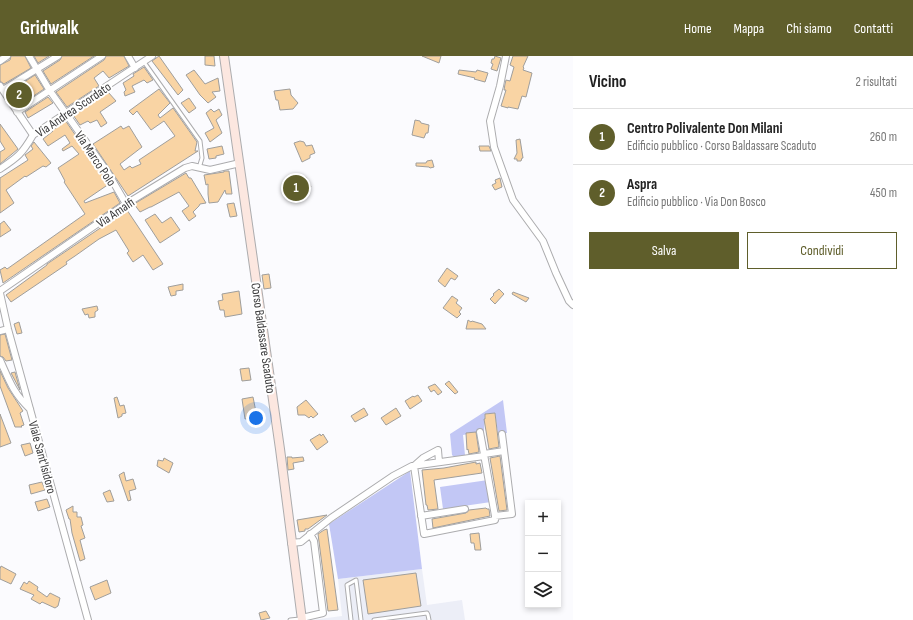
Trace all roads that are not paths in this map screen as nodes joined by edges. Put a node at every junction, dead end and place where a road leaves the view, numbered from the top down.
1 (7, 56) edge
2 (29, 56) edge
3 (58, 56) edge
4 (102, 56) edge
5 (128, 56) edge
6 (152, 56) edge
7 (224, 56) edge
8 (506, 56) edge
9 (0, 61) edge
10 (144, 62) junction
11 (135, 68) junction
12 (38, 69) junction
13 (1, 88) edge
14 (50, 91) junction
15 (17, 112) junction
16 (66, 114) junction
17 (33, 135) junction
18 (240, 163) junction
19 (199, 168) junction
20 (0, 169) edge
21 (126, 204) junction
22 (0, 292) edge
23 (573, 305) edge
24 (8, 329) junction
25 (0, 331) edge
26 (0, 360) edge
27 (30, 410) junction
28 (480, 432) dead end
29 (502, 434) dead end
30 (504, 451) junction
31 (484, 455) junction
32 (439, 462) junction
33 (414, 466) junction
34 (465, 509) dead end
35 (421, 516) junction
36 (495, 516) junction
37 (310, 534) junction
38 (291, 543) junction
39 (302, 619) edge
40 (88, 620) edge
41 (290, 620) edge
42 (345, 620) edge
43 (351, 620) edge
44 (360, 620) edge
45 (374, 620) edge
46 (429, 620) edge

1 - 9 street
2 - 12 street, Via Marco Polo
3 - 12 street
4 - 14 street
5 - 11 street
6 - 10 street, Via Andrea Scordato
7 - 18 street, Corso Baldassare Scaduto
8 - 23 street
10 - 11 street, Via Andrea Scordato
10 - 19 lane
11 - 16 street, Via Andrea Scordato
12 - 13 street
12 - 14 street, Via Marco Polo
13 - 15 street
14 - 15 street
14 - 16 street, Via Marco Polo
15 - 17 street
16 - 17 street, Via Andrea Scordato
16 - 21 street, Via Marco Polo
17 - 20 street, Via Andrea Scordato
18 - 19 street, Via Amalfi
18 - 38 street, Corso Baldassare Scaduto
19 - 21 street, Via Amalfi
21 - 22 street, Via Amalfi
22 - 24 street, Viale Sant'Isidoro
24 - 25 street
24 - 27 street, Viale Sant'Isidoro
26 - 27 street
27 - 40 street, Viale Sant'Isidoro
28 - 31 street
29 - 30 street
30 - 31 street
30 - 36 street
31 - 32 street
31 - 36 street
32 - 33 street
32 - 33 street
33 - 35 street
33 - 37 street
34 - 35 street
35 - 36 street
37 - 38 street
37 - 39 street
38 - 39 street, Corso Baldassare Scaduto
39 - 41 lane
42 - 43 lane
43 - 44 lane
45 - 46 lane

